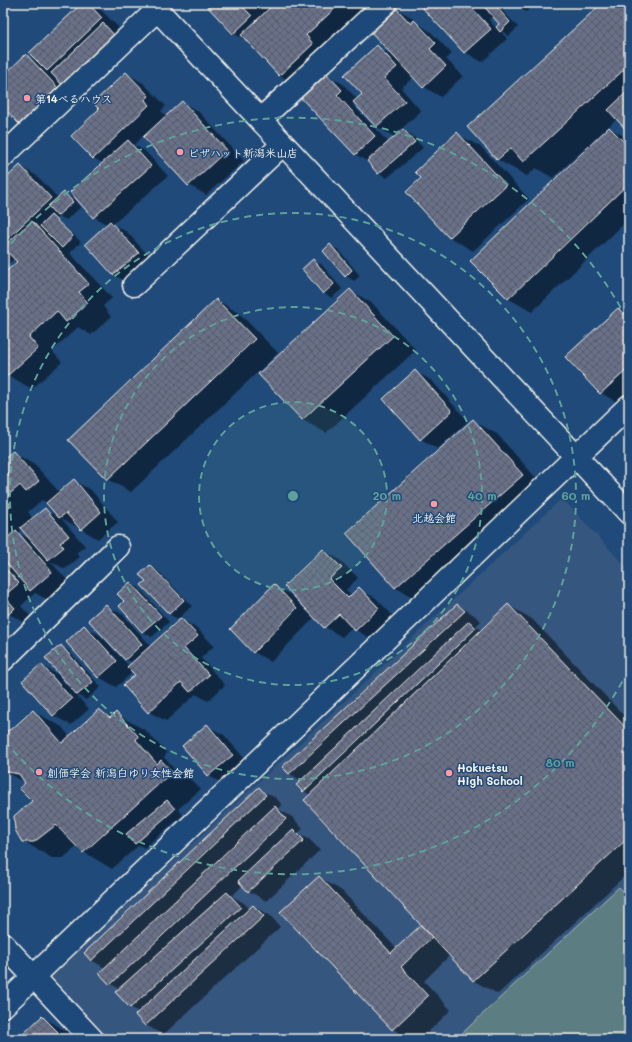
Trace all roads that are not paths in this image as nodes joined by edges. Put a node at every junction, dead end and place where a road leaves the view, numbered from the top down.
1 (386, 3) edge
2 (162, 8) edge
3 (260, 119) junction
4 (283, 144) junction
5 (3, 156) edge
6 (134, 285) dead end
7 (629, 406) edge
8 (576, 457) junction
9 (629, 513) edge
10 (118, 547) dead end
11 (3, 660) edge
12 (3, 944) edge
13 (35, 977) junction
14 (3, 1006) edge
15 (92, 1039) edge

1 - 3 street
2 - 3 street
2 - 5 street
3 - 4 street
4 - 6 street
4 - 8 street
7 - 8 street
8 - 9 street
8 - 13 street
10 - 11 street
12 - 13 street
13 - 14 street
13 - 15 street

